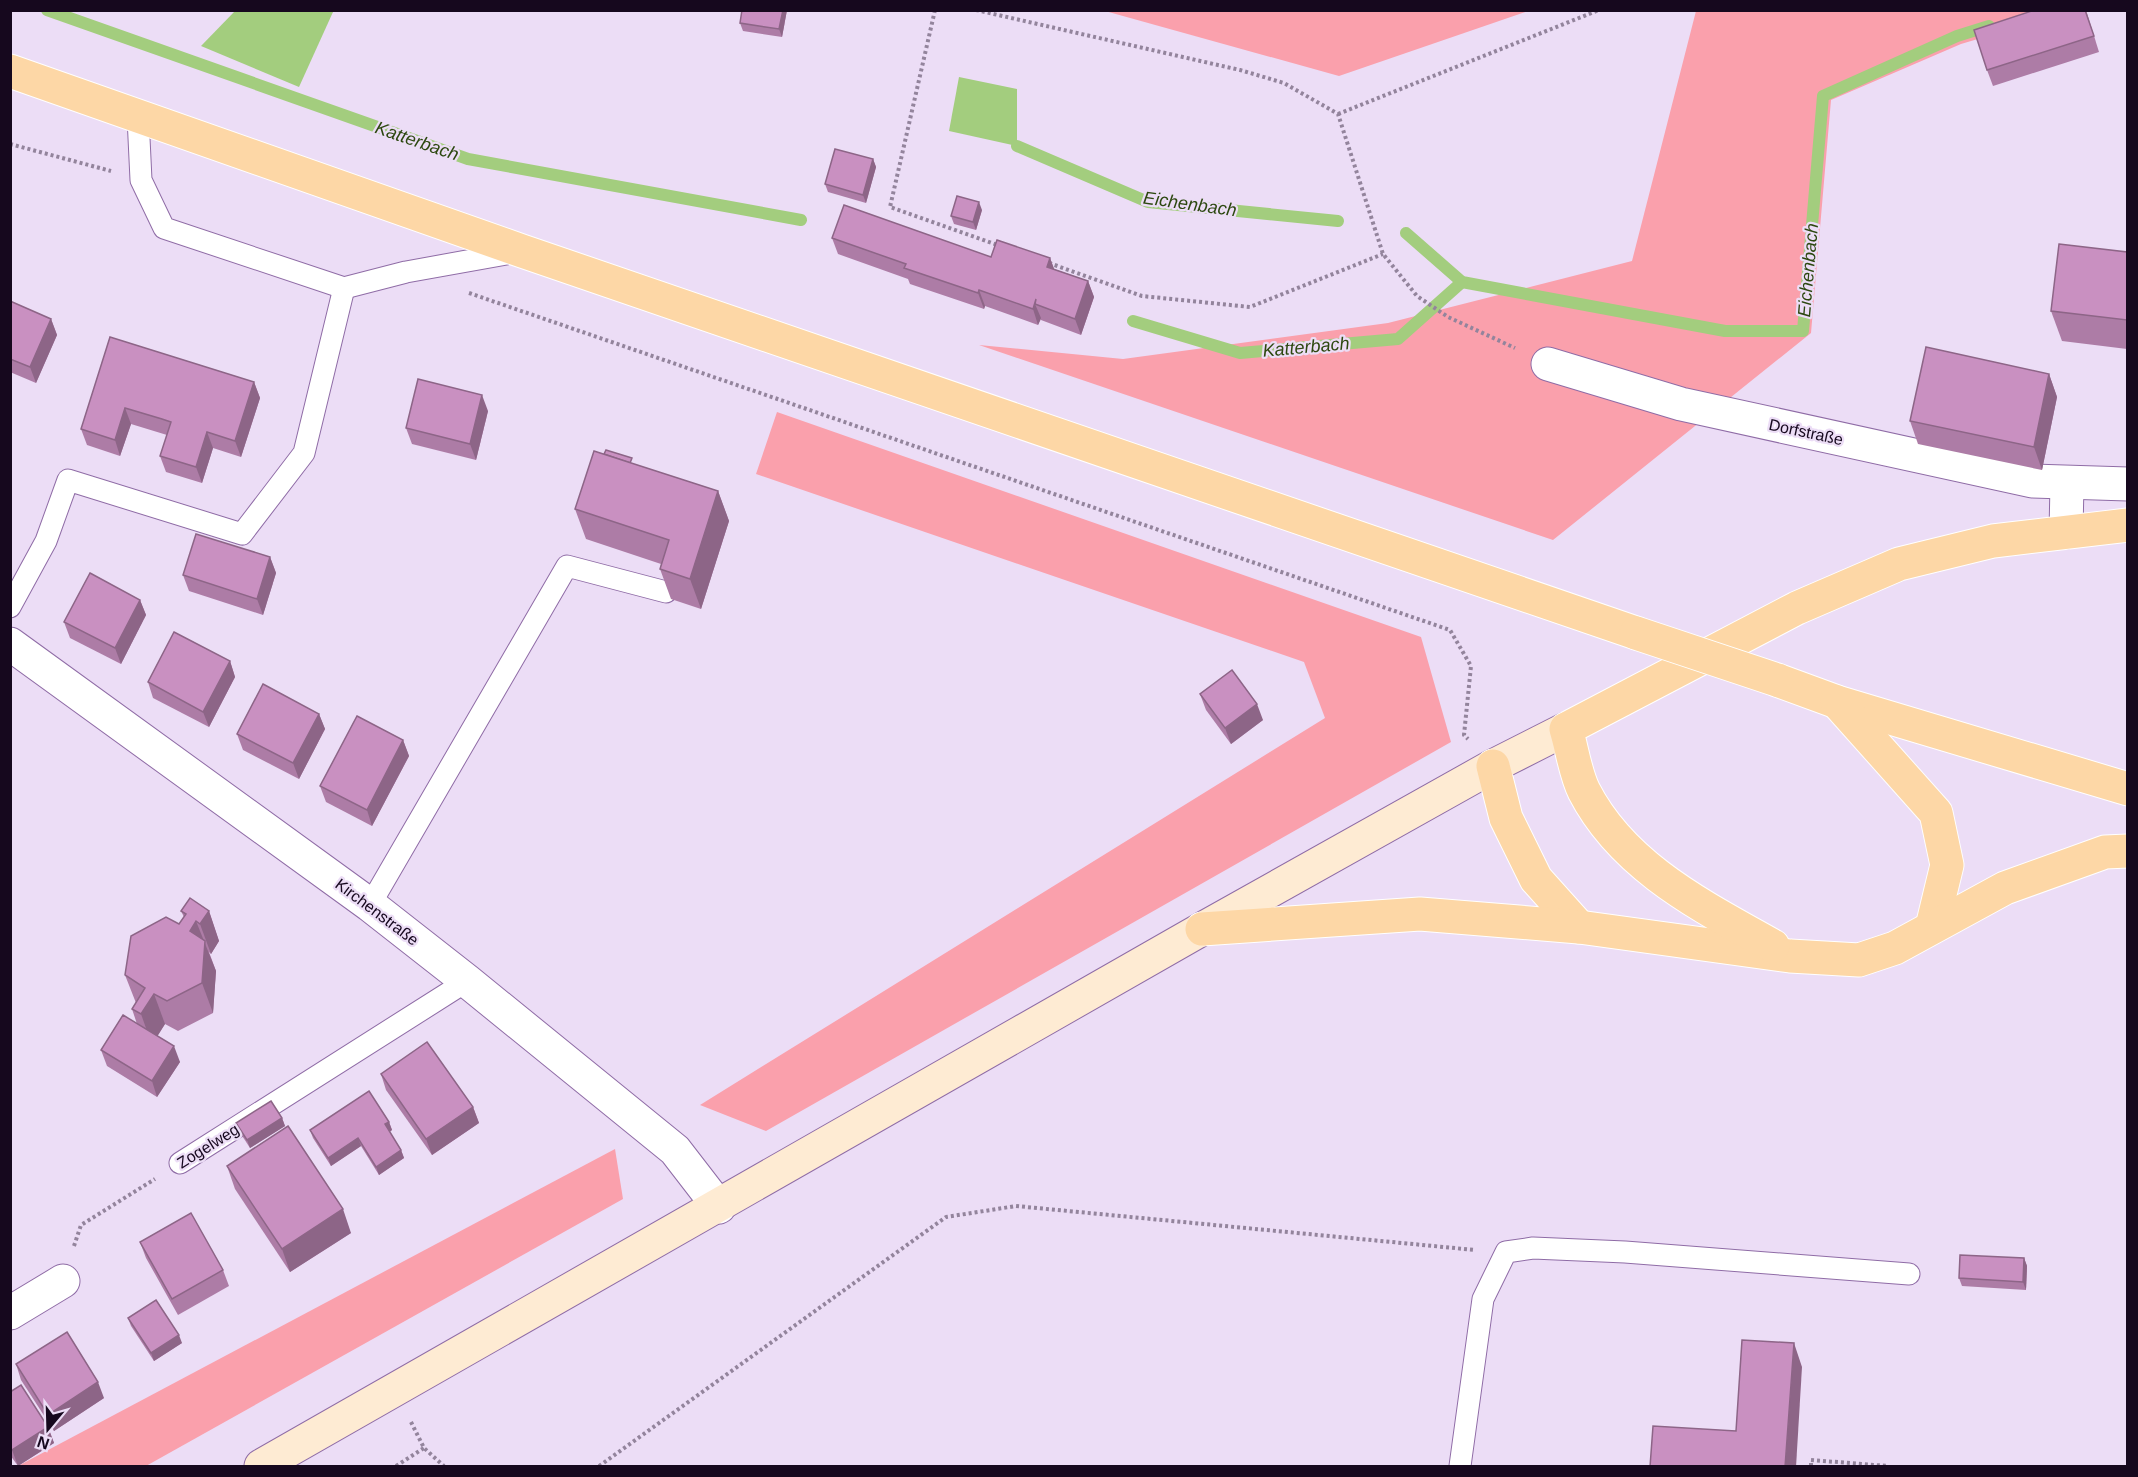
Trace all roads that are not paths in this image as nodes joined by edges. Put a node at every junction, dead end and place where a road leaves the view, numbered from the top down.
1 (10, 71) edge
2 (138, 117) junction
3 (522, 251) junction
4 (344, 288) junction
5 (1548, 364) road end
6 (2067, 484) junction
7 (2127, 484) edge
8 (2127, 525) edge
9 (2066, 532) junction
10 (666, 592) edge
11 (10, 607) edge
12 (10, 644) edge
13 (1837, 702) junction
14 (1566, 729) junction
15 (1493, 766) junction
16 (2125, 786) edge
17 (2127, 850) edge
18 (370, 905) junction
19 (1579, 927) junction
20 (1932, 927) junction
21 (1202, 928) junction
22 (1790, 956) junction
23 (466, 981) junction
24 (180, 1163) road end
25 (718, 1207) junction
26 (1909, 1274) dead end
27 (63, 1281) road end
28 (10, 1313) edge
29 (261, 1467) edge
30 (1460, 1467) edge

1 - 2 main road
2 - 3 main road
2 - 4 lane
3 - 4 lane
3 - 13 main road, bridge
4 - 11 lane
5 - 6 street, Dorfstraße
6 - 7 street, Dorfstraße
6 - 9 street
8 - 9 main road
9 - 14 main road
10 - 18 lane
12 - 18 street, Kirchenstraße
13 - 16 main road
13 - 20 main road
14 - 15 main road
14 - 22 main road
15 - 19 main road
15 - 21 main road
17 - 20 main road
18 - 23 street, Kirchenstraße
19 - 21 main road
19 - 22 main road
20 - 22 main road
21 - 25 main road
23 - 24 lane, Zogelweg
23 - 25 street, Kirchenstraße
25 - 29 main road
26 - 30 lane
27 - 28 street

